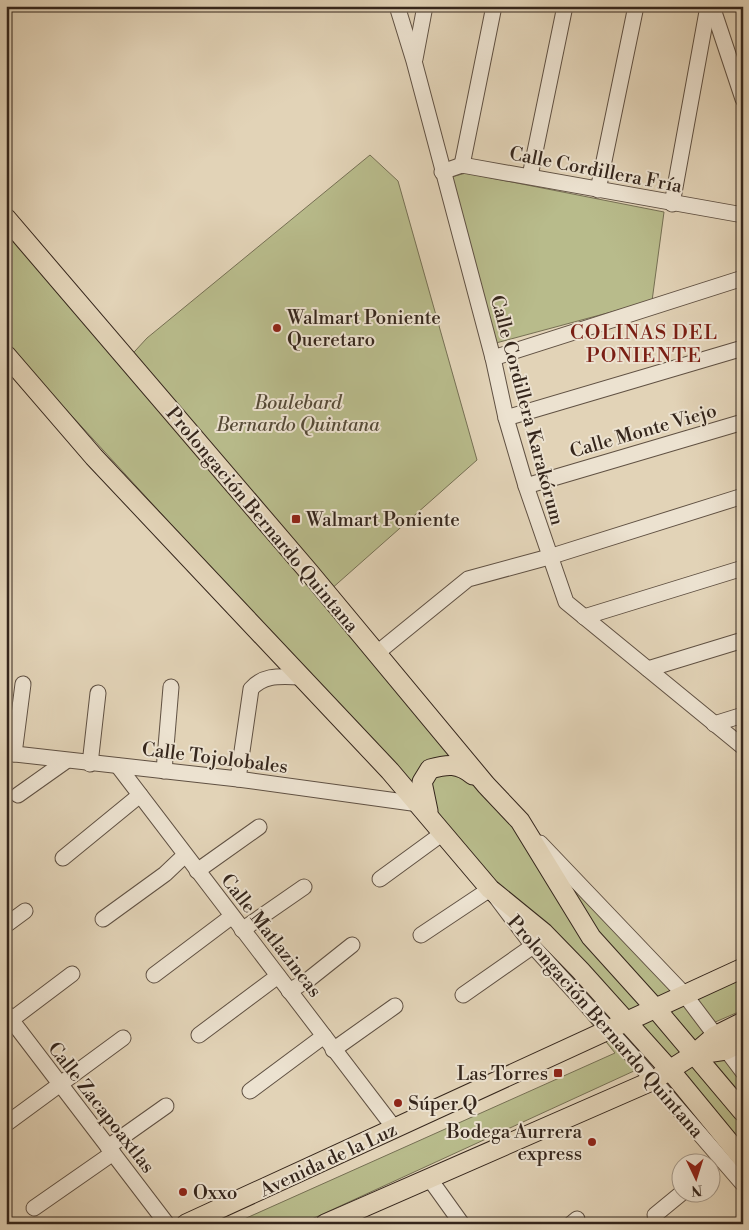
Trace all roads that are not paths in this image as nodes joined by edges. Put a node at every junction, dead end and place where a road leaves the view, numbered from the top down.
1 (396, 6) edge
2 (425, 6) edge
3 (494, 6) edge
4 (565, 6) edge
5 (636, 6) edge
6 (708, 6) edge
7 (712, 6) edge
8 (414, 61) junction
9 (743, 99) edge
10 (462, 165) junction
11 (442, 172) junction
12 (530, 176) junction
13 (598, 190) junction
14 (672, 204) junction
15 (743, 215) edge
16 (6, 218) edge
17 (743, 278) edge
18 (743, 348) edge
19 (6, 355) edge
20 (493, 358) junction
21 (506, 418) junction
22 (743, 422) edge
23 (526, 486) junction
24 (743, 496) edge
25 (549, 557) junction
26 (743, 568) edge
27 (584, 617) junction
28 (743, 640) edge
29 (376, 653) junction
30 (648, 669) junction
31 (303, 677) junction
32 (23, 684) dead end
33 (171, 687) dead end
34 (98, 693) dead end
35 (743, 715) edge
36 (714, 724) junction
37 (743, 747) edge
38 (10, 754) edge
39 (66, 761) junction
40 (90, 764) junction
41 (118, 766) junction
42 (164, 772) junction
43 (238, 779) junction
44 (486, 785) junction
45 (18, 795) dead end
46 (140, 795) junction
47 (424, 809) junction
48 (520, 821) junction
49 (258, 827) dead end
50 (443, 833) junction
51 (185, 855) junction
52 (63, 858) dead end
53 (197, 871) junction
54 (380, 878) dead end
55 (304, 887) dead end
56 (490, 889) junction
57 (25, 911) dead end
58 (231, 917) junction
59 (103, 919) dead end
60 (6, 926) edge
61 (242, 930) junction
62 (421, 935) dead end
63 (352, 945) dead end
64 (533, 946) junction
65 (743, 968) edge
66 (72, 974) dead end
67 (154, 975) dead end
68 (278, 976) junction
69 (289, 991) junction
70 (463, 995) dead end
71 (685, 995) junction
72 (395, 1006) dead end
73 (656, 1009) junction
74 (9, 1021) edge
75 (627, 1022) junction
76 (743, 1022) edge
77 (610, 1031) junction
78 (198, 1036) dead end
79 (324, 1036) junction
80 (124, 1038) dead end
81 (728, 1043) edge
82 (333, 1050) junction
83 (694, 1055) junction
84 (743, 1072) edge
85 (661, 1075) junction
86 (60, 1083) junction
87 (250, 1091) dead end
88 (166, 1106) dead end
89 (743, 1112) edge
90 (6, 1124) edge
91 (394, 1129) junction
92 (110, 1150) junction
93 (708, 1152) edge
94 (743, 1159) edge
95 (722, 1169) edge
96 (429, 1178) junction
97 (743, 1184) edge
98 (672, 1201) edge
99 (34, 1208) dead end
100 (655, 1214) dead end
101 (168, 1224) edge
102 (186, 1224) edge
103 (325, 1224) edge
104 (462, 1224) edge

1 - 8 street, Calle Cordillera Karakórum
2 - 8 street
3 - 10 street
4 - 12 street
5 - 13 street
6 - 14 street
7 - 9 street
8 - 11 street, Calle Cordillera Karakórum
10 - 11 street, Calle Cordillera Fría
10 - 12 street, Calle Cordillera Fría
11 - 20 street, Calle Cordillera Karakórum
12 - 13 street, Calle Cordillera Fría
13 - 14 street, Calle Cordillera Fría
14 - 15 street, Calle Cordillera Fría
16 - 29 main road, Prolongación Bernardo Quintana
17 - 20 street
18 - 21 street
19 - 31 main road, Prolongación Bernardo Quintana
20 - 21 street, Calle Cordillera Karakórum
21 - 23 street, Calle Cordillera Karakórum
22 - 23 street, Calle Monte Viejo
23 - 25 street, Calle Cordillera Karakórum
24 - 25 street
25 - 27 street, Calle Cordillera Karakórum
25 - 29 street
26 - 27 street
27 - 30 street, Calle Cordillera Karakórum
28 - 30 street
29 - 44 main road, Prolongación Bernardo Quintana
30 - 36 street, Calle Cordillera Karakórum
31 - 43 street
31 - 47 main road, Prolongación Bernardo Quintana
32 - 38 street
33 - 42 street
34 - 40 street
35 - 36 street
36 - 37 street, Calle Cordillera Karakórum
38 - 39 street, Calle Tojolobales
39 - 40 street, Calle Tojolobales
39 - 45 street
40 - 41 street, Calle Tojolobales
41 - 42 street, Calle Tojolobales
41 - 46 street, Calle Matlazincas
42 - 43 street, Calle Tojolobales
43 - 47 street, Calle Tojolobales
44 - 47 main road
44 - 48 main road, Prolongación Bernardo Quintana
46 - 51 street, Calle Matlazincas
46 - 52 street
47 - 50 main road, Prolongación Bernardo Quintana
48 - 71 street, Prolongación Bernardo Quintana
48 - 73 main road, Prolongación Bernardo Quintana
49 - 53 street
50 - 54 street
50 - 56 main road, Prolongación Bernardo Quintana
51 - 53 street, Calle Matlazincas
51 - 59 street
53 - 58 street, Calle Matlazincas
55 - 61 street
56 - 62 street
56 - 64 street, Prolongación Bernardo Quintana
56 - 75 main road, Prolongación Bernardo Quintana
57 - 60 street
58 - 61 street, Calle Matlazincas
58 - 67 street
61 - 68 street, Calle Matlazincas
63 - 69 street
64 - 70 street
64 - 77 street, Prolongación Bernardo Quintana
65 - 71 main road, Avenida de la Luz
66 - 74 street
68 - 69 street, Calle Matlazincas
68 - 78 street
69 - 79 street, Calle Matlazincas
71 - 73 main road, Avenida de la Luz
71 - 81 street, Prolongación Bernardo Quintana
72 - 82 street
73 - 75 main road, Avenida de la Luz
73 - 83 main road, Prolongación Bernardo Quintana
74 - 86 street, Calle Zacapoaxtlas
75 - 77 main road, Avenida de la Luz
75 - 85 main road, Prolongación Bernardo Quintana
76 - 81 main road
77 - 85 street, Prolongación Bernardo Quintana
77 - 91 main road, Avenida de la Luz
79 - 82 street, Calle Matlazincas
79 - 87 street
80 - 86 street
81 - 83 main road
81 - 84 street, Prolongación Bernardo Quintana
82 - 91 street, Calle Matlazincas
83 - 85 main road
83 - 89 main road, Prolongación Bernardo Quintana
85 - 93 street, Prolongación Bernardo Quintana
85 - 94 main road, Prolongación Bernardo Quintana
85 - 96 main road
86 - 90 street
86 - 92 street, Calle Zacapoaxtlas
88 - 92 street
91 - 102 main road, Avenida de la Luz
92 - 99 street
92 - 101 street, Calle Zacapoaxtlas
95 - 97 street, Prolongación Bernardo Quintana
96 - 103 main road
96 - 104 street
98 - 100 street

